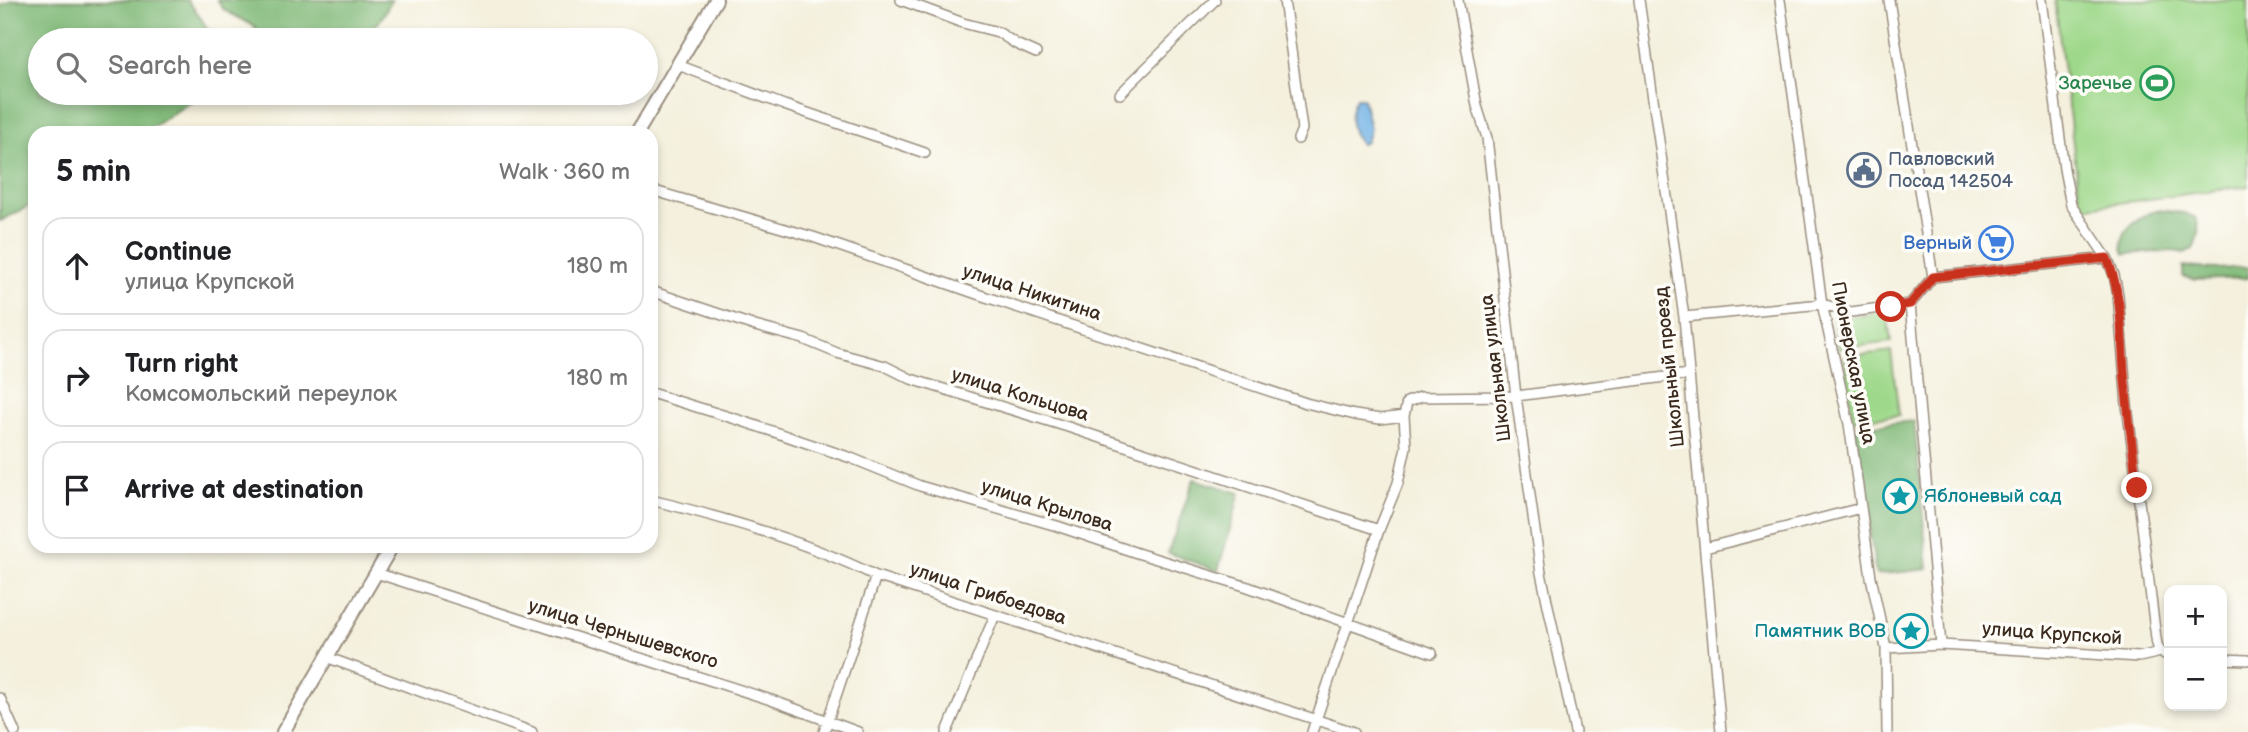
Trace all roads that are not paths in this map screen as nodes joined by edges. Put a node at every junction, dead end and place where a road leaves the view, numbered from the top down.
1 (716, 0) edge
2 (901, 0) edge
3 (1215, 0) edge
4 (1284, 0) edge
5 (1458, 0) edge
6 (1639, 0) edge
7 (1780, 0) edge
8 (1889, 0) edge
9 (2042, 0) edge
10 (1036, 53) dead end
11 (678, 65) junction
12 (1120, 94) dead end
13 (658, 98) edge
14 (654, 105) edge
15 (641, 126) edge
16 (1298, 139) dead end
17 (925, 153) dead end
18 (658, 192) edge
19 (2107, 258) junction
20 (1933, 277) junction
21 (658, 293) edge
22 (1822, 304) junction
23 (1910, 304) junction
24 (1684, 317) junction
25 (1689, 374) junction
26 (658, 395) edge
27 (1516, 396) junction
28 (1404, 416) junction
29 (658, 502) edge
30 (1861, 508) junction
31 (1378, 530) junction
32 (1705, 548) junction
33 (388, 553) edge
34 (376, 573) junction
35 (876, 576) junction
36 (995, 615) junction
37 (1348, 624) junction
38 (1941, 645) junction
39 (1886, 648) junction
40 (2162, 652) edge
41 (1432, 653) dead end
42 (326, 657) junction
43 (2227, 659) edge
44 (2248, 660) edge
45 (0, 698) edge
46 (828, 720) junction
47 (1316, 720) junction
48 (15, 732) edge
49 (284, 732) edge
50 (532, 732) edge
51 (824, 732) edge
52 (858, 732) edge
53 (947, 732) edge
54 (1312, 732) edge
55 (1354, 732) edge
56 (1575, 732) edge
57 (1721, 732) edge
58 (1887, 732) edge

1 - 11 street
2 - 10 street
3 - 12 street
4 - 16 street
5 - 27 street, Школьная улица
6 - 24 street, Школьный проезд
7 - 22 street, Пионерская улица
8 - 20 street
9 - 19 street
11 - 13 street
11 - 17 street
14 - 15 street
18 - 28 street, улица Никитина
19 - 20 street
19 - 40 street
20 - 23 street
21 - 31 street, улица Кольцова
22 - 23 street
22 - 24 street
22 - 30 street, Пионерская улица
23 - 38 street
24 - 25 street, Школьный проезд
25 - 27 street
25 - 32 street, Школьный проезд
26 - 37 street, улица Крылова
27 - 28 street
27 - 56 street, Школьная улица
28 - 31 street
29 - 35 street, улица Грибоедова
30 - 32 street
30 - 39 street, Пионерская улица
31 - 37 street
32 - 57 street, Школьный проезд
33 - 34 street
34 - 42 street
34 - 46 street, улица Чернышевского
35 - 36 street, улица Грибоедова
35 - 46 street
36 - 47 street, улица Грибоедова
36 - 53 street
37 - 41 street, улица Крылова
37 - 47 street
38 - 39 street, улица Крупской
38 - 40 street, улица Крупской
39 - 58 street, Пионерская улица
42 - 49 street
42 - 50 street
43 - 44 street
45 - 48 street
46 - 51 street
46 - 52 street, улица Чернышевского
47 - 54 street
47 - 55 street, улица Грибоедова

